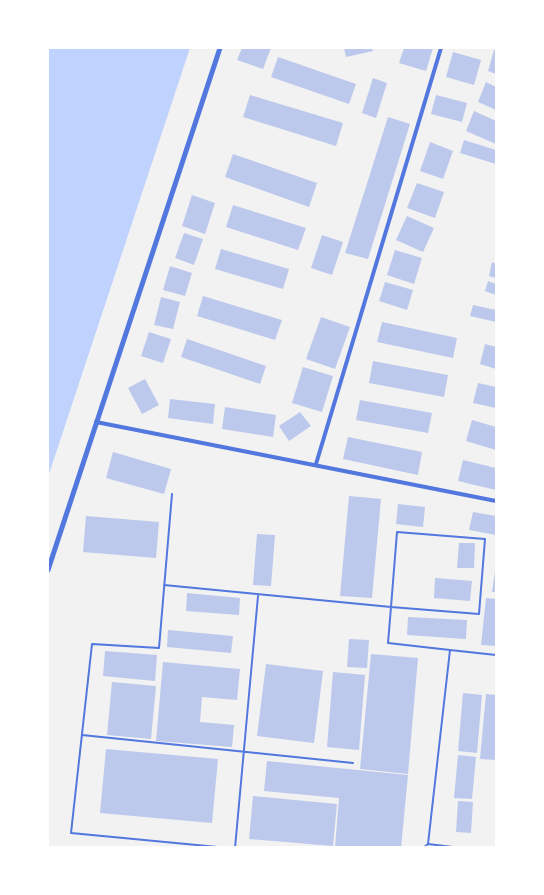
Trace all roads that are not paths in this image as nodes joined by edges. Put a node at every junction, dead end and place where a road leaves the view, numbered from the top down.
1 (220, 48) edge
2 (441, 48) edge
3 (96, 422) junction
4 (316, 464) junction
5 (172, 494) dead end
6 (496, 501) edge
7 (48, 570) edge
8 (164, 585) junction
9 (258, 596) junction
10 (391, 608) junction
11 (450, 650) junction
12 (496, 655) edge
13 (82, 735) junction
14 (244, 753) junction
15 (353, 763) dead end
16 (428, 844) junction
17 (228, 848) edge
18 (235, 848) edge
19 (423, 848) edge
20 (462, 848) edge

1 - 3 street
2 - 4 street
3 - 4 street
3 - 7 street
4 - 6 street
5 - 8 lane
8 - 9 lane
8 - 13 lane
9 - 10 lane
9 - 14 lane
10 - 10 lane
10 - 11 lane
11 - 12 lane
11 - 16 lane
13 - 14 lane
13 - 17 lane
14 - 15 lane
14 - 18 lane
16 - 19 lane
16 - 20 lane

